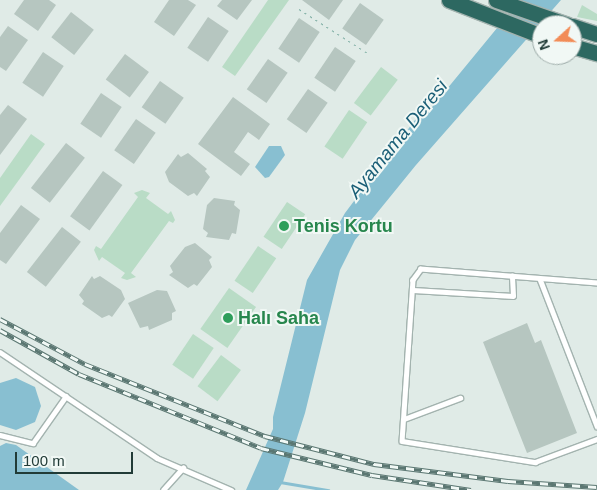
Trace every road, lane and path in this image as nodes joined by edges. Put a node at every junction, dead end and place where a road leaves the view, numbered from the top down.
1 (449, 0) edge
2 (499, 1) edge
3 (299, 9) dead end
4 (539, 15) edge
5 (582, 29) edge
6 (532, 33) edge
7 (597, 34) edge
8 (582, 49) edge
9 (597, 53) edge
10 (369, 54) dead end
11 (512, 276) junction
12 (540, 279) junction
13 (597, 283) edge
14 (413, 290) junction
15 (0, 352) edge
16 (66, 396) junction
17 (460, 398) dead end
18 (404, 419) junction
19 (597, 426) edge
20 (0, 435) edge
21 (597, 438) edge
22 (183, 468) junction
23 (163, 490) edge
24 (230, 490) edge

1 - 6 highway
2 - 4 highway
3 - 10 path
5 - 7 highway
8 - 9 highway
11 - 12 lane
11 - 14 lane
11 - 14 lane
12 - 13 lane
12 - 19 lane
14 - 18 lane
15 - 16 lane
16 - 20 lane
16 - 22 lane
17 - 18 lane
18 - 21 lane
22 - 23 lane
22 - 24 lane

